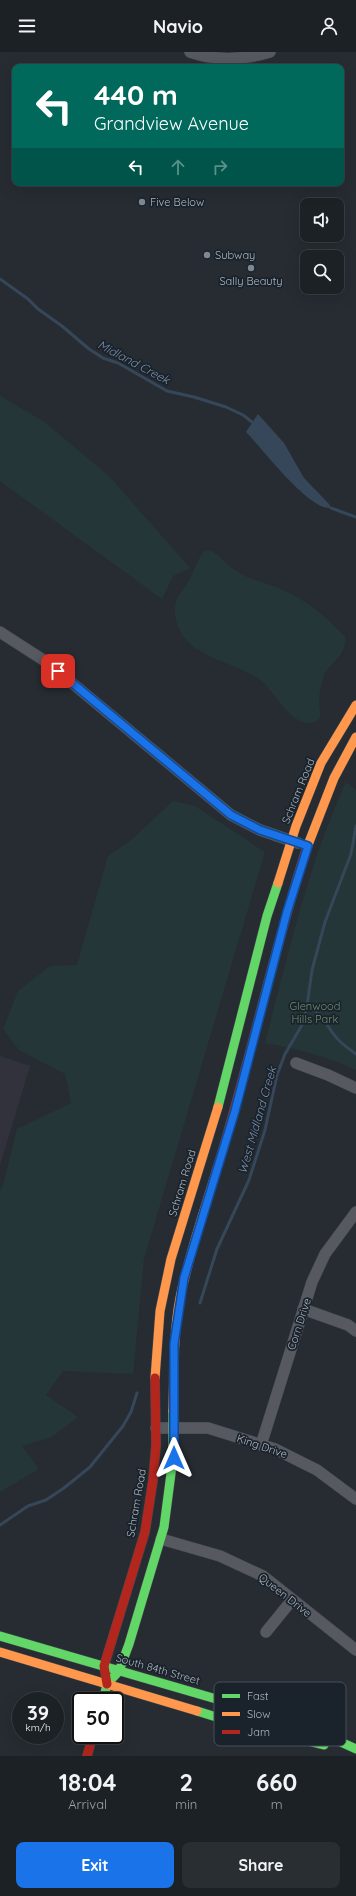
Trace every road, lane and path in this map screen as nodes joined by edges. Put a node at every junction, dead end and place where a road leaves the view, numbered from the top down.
1 (190, 52) edge
2 (270, 52) edge
3 (0, 632) edge
4 (356, 705) edge
5 (356, 737) edge
6 (291, 840) junction
7 (308, 846) junction
8 (296, 1063) dead end
9 (356, 1088) edge
10 (356, 1212) edge
11 (303, 1309) junction
12 (356, 1331) edge
13 (174, 1427) junction
14 (156, 1428) junction
15 (261, 1445) junction
16 (356, 1498) edge
17 (161, 1539) junction
18 (292, 1600) junction
19 (266, 1632) dead end
20 (0, 1636) edge
21 (356, 1650) edge
22 (0, 1652) edge
23 (104, 1666) junction
24 (119, 1671) junction
25 (108, 1684) junction
26 (106, 1692) edge
27 (214, 1698) edge
28 (214, 1716) edge
29 (90, 1744) edge
30 (330, 1746) edge
31 (354, 1748) edge
32 (87, 1756) edge

1 - 2 street
3 - 6 street
4 - 6 main road, Schram Road
5 - 7 main road
6 - 7 street
6 - 14 main road, Schram Road
7 - 13 main road
8 - 9 street
10 - 11 street, Corn Drive
11 - 12 street
11 - 15 street, Corn Drive
13 - 14 street, King Drive
13 - 15 street, King Drive
13 - 17 main road
14 - 23 main road, Schram Road
15 - 16 street, King Drive
17 - 18 street, Queen Drive
17 - 24 main road
18 - 19 street
18 - 21 street, Queen Drive
20 - 23 main road, South 84th Street
22 - 25 main road, South 84th Street
23 - 24 main road, South 84th Street
23 - 25 main road
24 - 25 main road
24 - 27 main road, South 84th Street
25 - 26 main road
25 - 28 main road, South 84th Street
29 - 32 main road
30 - 31 main road, South 84th Street

